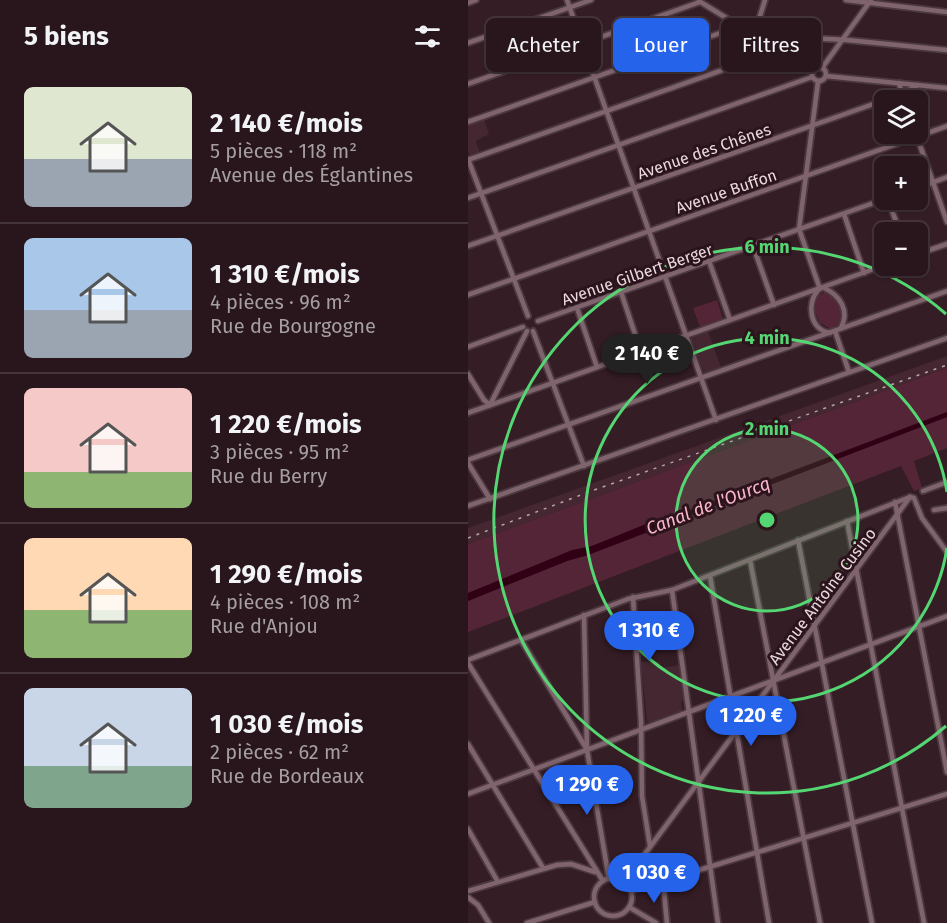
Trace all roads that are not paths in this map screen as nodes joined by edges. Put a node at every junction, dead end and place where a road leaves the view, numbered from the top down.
1 (476, 0) edge
2 (567, 0) edge
3 (591, 0) edge
4 (765, 0) edge
5 (846, 0) edge
6 (698, 1) edge
7 (870, 2) edge
8 (468, 3) edge
9 (570, 7) junction
10 (947, 12) edge
11 (574, 18) edge
12 (727, 18) edge
13 (759, 18) edge
14 (721, 33) edge
15 (601, 36) edge
16 (821, 38) edge
17 (843, 39) junction
18 (468, 43) edge
19 (947, 50) edge
20 (822, 68) joint
21 (721, 71) edge
22 (501, 72) edge
23 (593, 72) edge
24 (812, 72) edge
25 (826, 76) junction
26 (812, 77) junction
27 (595, 78) junction
28 (818, 82) junction
29 (899, 83) junction
30 (468, 84) edge
31 (918, 86) junction
32 (947, 88) edge
33 (901, 90) edge
34 (910, 90) edge
35 (874, 104) edge
36 (607, 112) junction
37 (468, 122) edge
38 (812, 125) junction
39 (947, 126) edge
40 (928, 132) edge
41 (893, 144) edge
42 (920, 144) edge
43 (619, 145) junction
44 (468, 160) edge
45 (806, 176) junction
46 (947, 177) edge
47 (933, 182) junction
48 (928, 184) edge
49 (634, 188) junction
50 (481, 194) junction
51 (468, 198) edge
52 (874, 203) edge
53 (844, 214) junction
54 (947, 222) edge
55 (799, 229) junction
56 (649, 231) junction
57 (497, 236) junction
58 (947, 244) edge
59 (468, 246) edge
60 (753, 246) junction
61 (928, 251) edge
62 (709, 261) junction
63 (874, 269) edge
64 (864, 273) junction
65 (665, 277) junction
66 (513, 279) junction
67 (820, 289) junction
68 (947, 291) edge
69 (621, 292) junction
70 (468, 295) edge
71 (774, 305) junction
72 (577, 308) junction
73 (528, 316) junction
74 (730, 320) junction
75 (538, 321) junction
76 (525, 329) junction
77 (835, 331) junction
78 (533, 332) junction
79 (686, 336) junction
80 (947, 338) edge
81 (468, 346) edge
82 (641, 352) junction
83 (597, 368) junction
84 (849, 372) junction
85 (468, 375) edge
86 (701, 378) junction
87 (553, 383) junction
88 (490, 405) junction
89 (468, 412) edge
90 (716, 420) junction
91 (568, 425) junction
92 (468, 462) edge
93 (585, 466) junction
94 (947, 482) edge
95 (923, 491) dead end
96 (909, 497) junction
97 (490, 499) junction
98 (895, 502) junction
99 (468, 506) edge
100 (947, 508) edge
101 (934, 510) dead end
102 (897, 514) junction
103 (847, 521) junction
104 (798, 540) junction
105 (947, 552) edge
106 (750, 560) junction
107 (856, 569) junction
108 (710, 576) junction
109 (672, 590) junction
110 (633, 597) junction
111 (584, 615) junction
112 (947, 616) edge
113 (815, 624) junction
114 (919, 626) junction
115 (522, 640) junction
116 (871, 645) junction
117 (468, 662) edge
118 (822, 662) junction
119 (773, 681) junction
120 (731, 697) junction
121 (689, 712) junction
122 (641, 729) junction
123 (737, 731) junction
124 (468, 744) edge
125 (587, 750) junction
126 (534, 770) junction
127 (947, 772) edge
128 (698, 782) junction
129 (493, 785) junction
130 (468, 794) edge
131 (947, 794) edge
132 (902, 808) junction
133 (853, 823) junction
134 (468, 830) edge
135 (804, 838) junction
136 (650, 846) junction
137 (758, 852) junction
138 (710, 867) junction
139 (543, 868) junction
140 (597, 873) junction
141 (609, 879) junction
142 (603, 881) junction
143 (663, 881) junction
144 (498, 882) junction
145 (624, 882) junction
146 (468, 891) edge
147 (631, 891) junction
148 (468, 897) edge
149 (595, 902) junction
150 (629, 907) junction
151 (617, 915) junction
152 (489, 923) edge
153 (527, 923) edge
154 (614, 923) edge
155 (619, 923) edge
156 (656, 923) edge
157 (667, 923) edge
158 (718, 923) edge
159 (769, 923) edge
160 (820, 923) edge
161 (872, 923) edge
162 (924, 923) edge

1 - 8 street
2 - 9 street
3 - 9 street
4 - 13 street
5 - 7 street
6 - 12 street
6 - 15 street
7 - 10 street
7 - 17 street
9 - 11 street
9 - 18 street
14 - 27 street
16 - 17 street
17 - 19 street
17 - 20 street
20 - 25 street
21 - 36 street
22 - 30 street
23 - 27 street
24 - 26 street
25 - 28 street
25 - 29 street
26 - 28 street
26 - 43 street
27 - 36 street
27 - 37 street
28 - 38 street
29 - 31 street
29 - 33 street
31 - 32 street
31 - 34 street, Avenue des Chênes
35 - 38 street, Avenue des Chênes
36 - 43 street
36 - 44 street
38 - 45 street
38 - 49 street, Avenue des Chênes
39 - 40 street, Avenue Buffon
41 - 45 street, Avenue Buffon
42 - 47 street
43 - 49 street
43 - 50 street
44 - 50 street
45 - 55 street
45 - 56 street, Avenue Buffon
46 - 47 street
47 - 48 street
47 - 54 street
49 - 56 street
49 - 57 street, Avenue des Chênes
50 - 51 street
50 - 57 street
52 - 53 street, Avenue Gilbert Berger
53 - 55 street, Avenue Gilbert Berger
53 - 64 street
55 - 60 street, Avenue Gilbert Berger
55 - 67 street
56 - 65 street
56 - 66 street, Avenue Buffon
57 - 59 street, Avenue des Chênes
57 - 66 street
58 - 61 street
60 - 62 street, Avenue Gilbert Berger
60 - 71 street
62 - 65 street, Avenue Gilbert Berger
62 - 74 street
63 - 64 street
64 - 67 street
65 - 69 street, Avenue Gilbert Berger
65 - 79 street
66 - 70 street, Avenue Buffon
66 - 73 street
67 - 71 street
67 - 77 street
67 - 77 street
68 - 77 street
69 - 72 street, Avenue Gilbert Berger
69 - 82 street
71 - 74 street
72 - 75 street, Avenue Gilbert Berger
72 - 83 street
73 - 75 street
73 - 76 street
74 - 79 street
75 - 78 street
76 - 78 street
76 - 81 street
76 - 88 street
77 - 84 street
77 - 86 street
78 - 87 street
79 - 82 street
79 - 86 street
80 - 84 street
82 - 83 street
83 - 87 street
84 - 90 street
85 - 88 street
86 - 90 street
86 - 91 street
87 - 88 street
87 - 91 street
88 - 89 street
90 - 93 street
91 - 92 street
91 - 93 street
92 - 97 street
93 - 97 street
94 - 95 street
96 - 98 street
96 - 102 street, Avenue Antoine Cusino
96 - 105 street
97 - 99 street
98 - 102 street
98 - 103 street
100 - 101 street
102 - 107 street, Avenue Antoine Cusino
102 - 114 street
103 - 104 street
103 - 107 street
104 - 106 street
104 - 113 street
106 - 108 street
106 - 119 street
107 - 113 street, Avenue Antoine Cusino
107 - 116 street
108 - 109 street
108 - 120 street
109 - 110 street
109 - 121 street
110 - 111 street
110 - 122 street
111 - 115 street
111 - 125 street
112 - 114 street
113 - 118 street
113 - 119 street, Avenue Antoine Cusino
114 - 116 street
114 - 127 street
115 - 117 street
115 - 125 street
116 - 118 street
116 - 132 street
117 - 126 street
118 - 119 street
118 - 133 street
119 - 120 street
119 - 123 street, Avenue Antoine Cusino
119 - 135 street
120 - 121 street
120 - 123 street
121 - 122 street
121 - 128 street
122 - 125 street
122 - 136 street
123 - 128 street, Avenue Antoine Cusino
123 - 137 street
124 - 129 street
125 - 126 street
125 - 141 street
126 - 129 street
126 - 140 street
128 - 136 street, Avenue Antoine Cusino
128 - 138 street
129 - 130 street
129 - 139 street
131 - 132 street
132 - 133 street
132 - 162 street
133 - 135 street
133 - 161 street
134 - 144 street
135 - 137 street
135 - 160 street
136 - 145 street, Avenue Antoine Cusino
137 - 138 street
137 - 159 street
138 - 143 street
138 - 158 street
139 - 140 street
139 - 144 street
140 - 142 street
141 - 142 street
141 - 145 street
142 - 149 street
143 - 147 street
143 - 157 street
144 - 146 street
145 - 147 street
147 - 150 street
148 - 152 street
149 - 151 street
149 - 153 street
150 - 151 street
150 - 156 street
151 - 154 street
151 - 155 street

